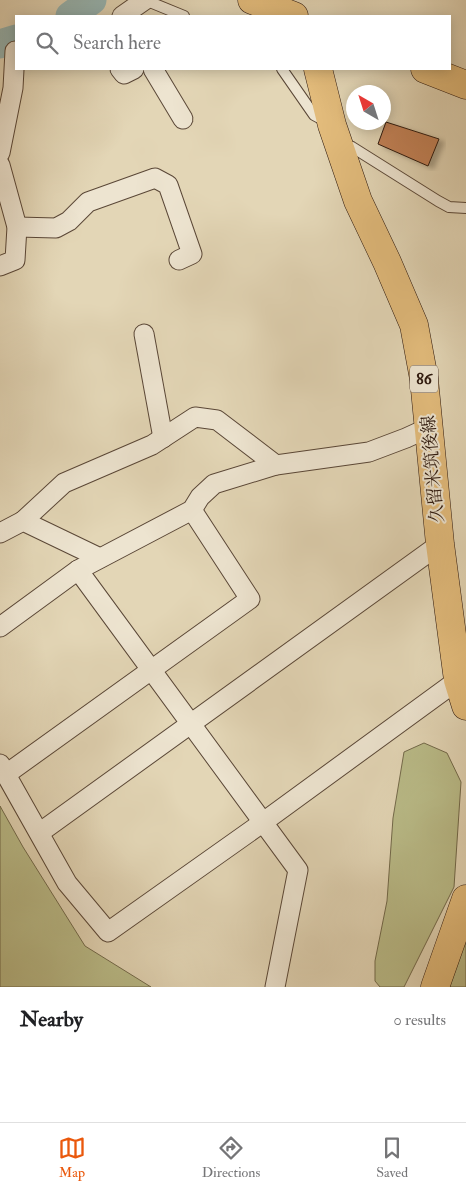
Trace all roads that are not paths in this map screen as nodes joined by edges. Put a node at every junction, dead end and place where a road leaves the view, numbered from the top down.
1 (145, 0) edge
2 (252, 0) edge
3 (123, 15) edge
4 (182, 15) edge
5 (291, 15) edge
6 (10, 51) edge
7 (121, 70) edge
8 (132, 70) edge
9 (154, 70) edge
10 (283, 70) edge
11 (318, 70) edge
12 (428, 70) edge
13 (466, 85) edge
14 (183, 119) dead end
15 (335, 135) junction
16 (0, 153) edge
17 (0, 165) edge
18 (466, 208) edge
19 (16, 227) junction
20 (180, 260) dead end
21 (0, 266) edge
22 (144, 334) dead end
23 (430, 427) junction
24 (163, 438) junction
25 (276, 465) junction
26 (192, 510) junction
27 (23, 521) junction
28 (0, 534) edge
29 (440, 544) junction
30 (100, 558) junction
31 (78, 570) junction
32 (0, 627) edge
33 (151, 671) junction
34 (462, 693) edge
35 (191, 725) junction
36 (3, 770) edge
37 (262, 823) junction
38 (42, 831) dead end
39 (466, 899) edge
40 (275, 987) edge
41 (435, 987) edge

1 - 3 street
1 - 4 lane
2 - 5 main road
6 - 16 street
7 - 8 street
9 - 14 street
10 - 15 lane
11 - 15 main road, 久留米筑後線 / 86
12 - 13 main road
15 - 18 lane
15 - 23 main road, 久留米筑後線 / 86
17 - 19 street
19 - 20 street
19 - 21 street
22 - 24 street
23 - 25 street
23 - 29 main road, 久留米筑後線 / 86
24 - 25 street
24 - 27 street
25 - 26 street
26 - 30 street
26 - 33 street
27 - 28 street
27 - 30 street
29 - 34 main road, 久留米筑後線 / 86
29 - 35 street
30 - 31 street
31 - 32 street
31 - 33 street
33 - 35 street
33 - 36 street
34 - 37 street
35 - 37 street
35 - 38 street
36 - 37 street
37 - 40 street
39 - 41 main road

